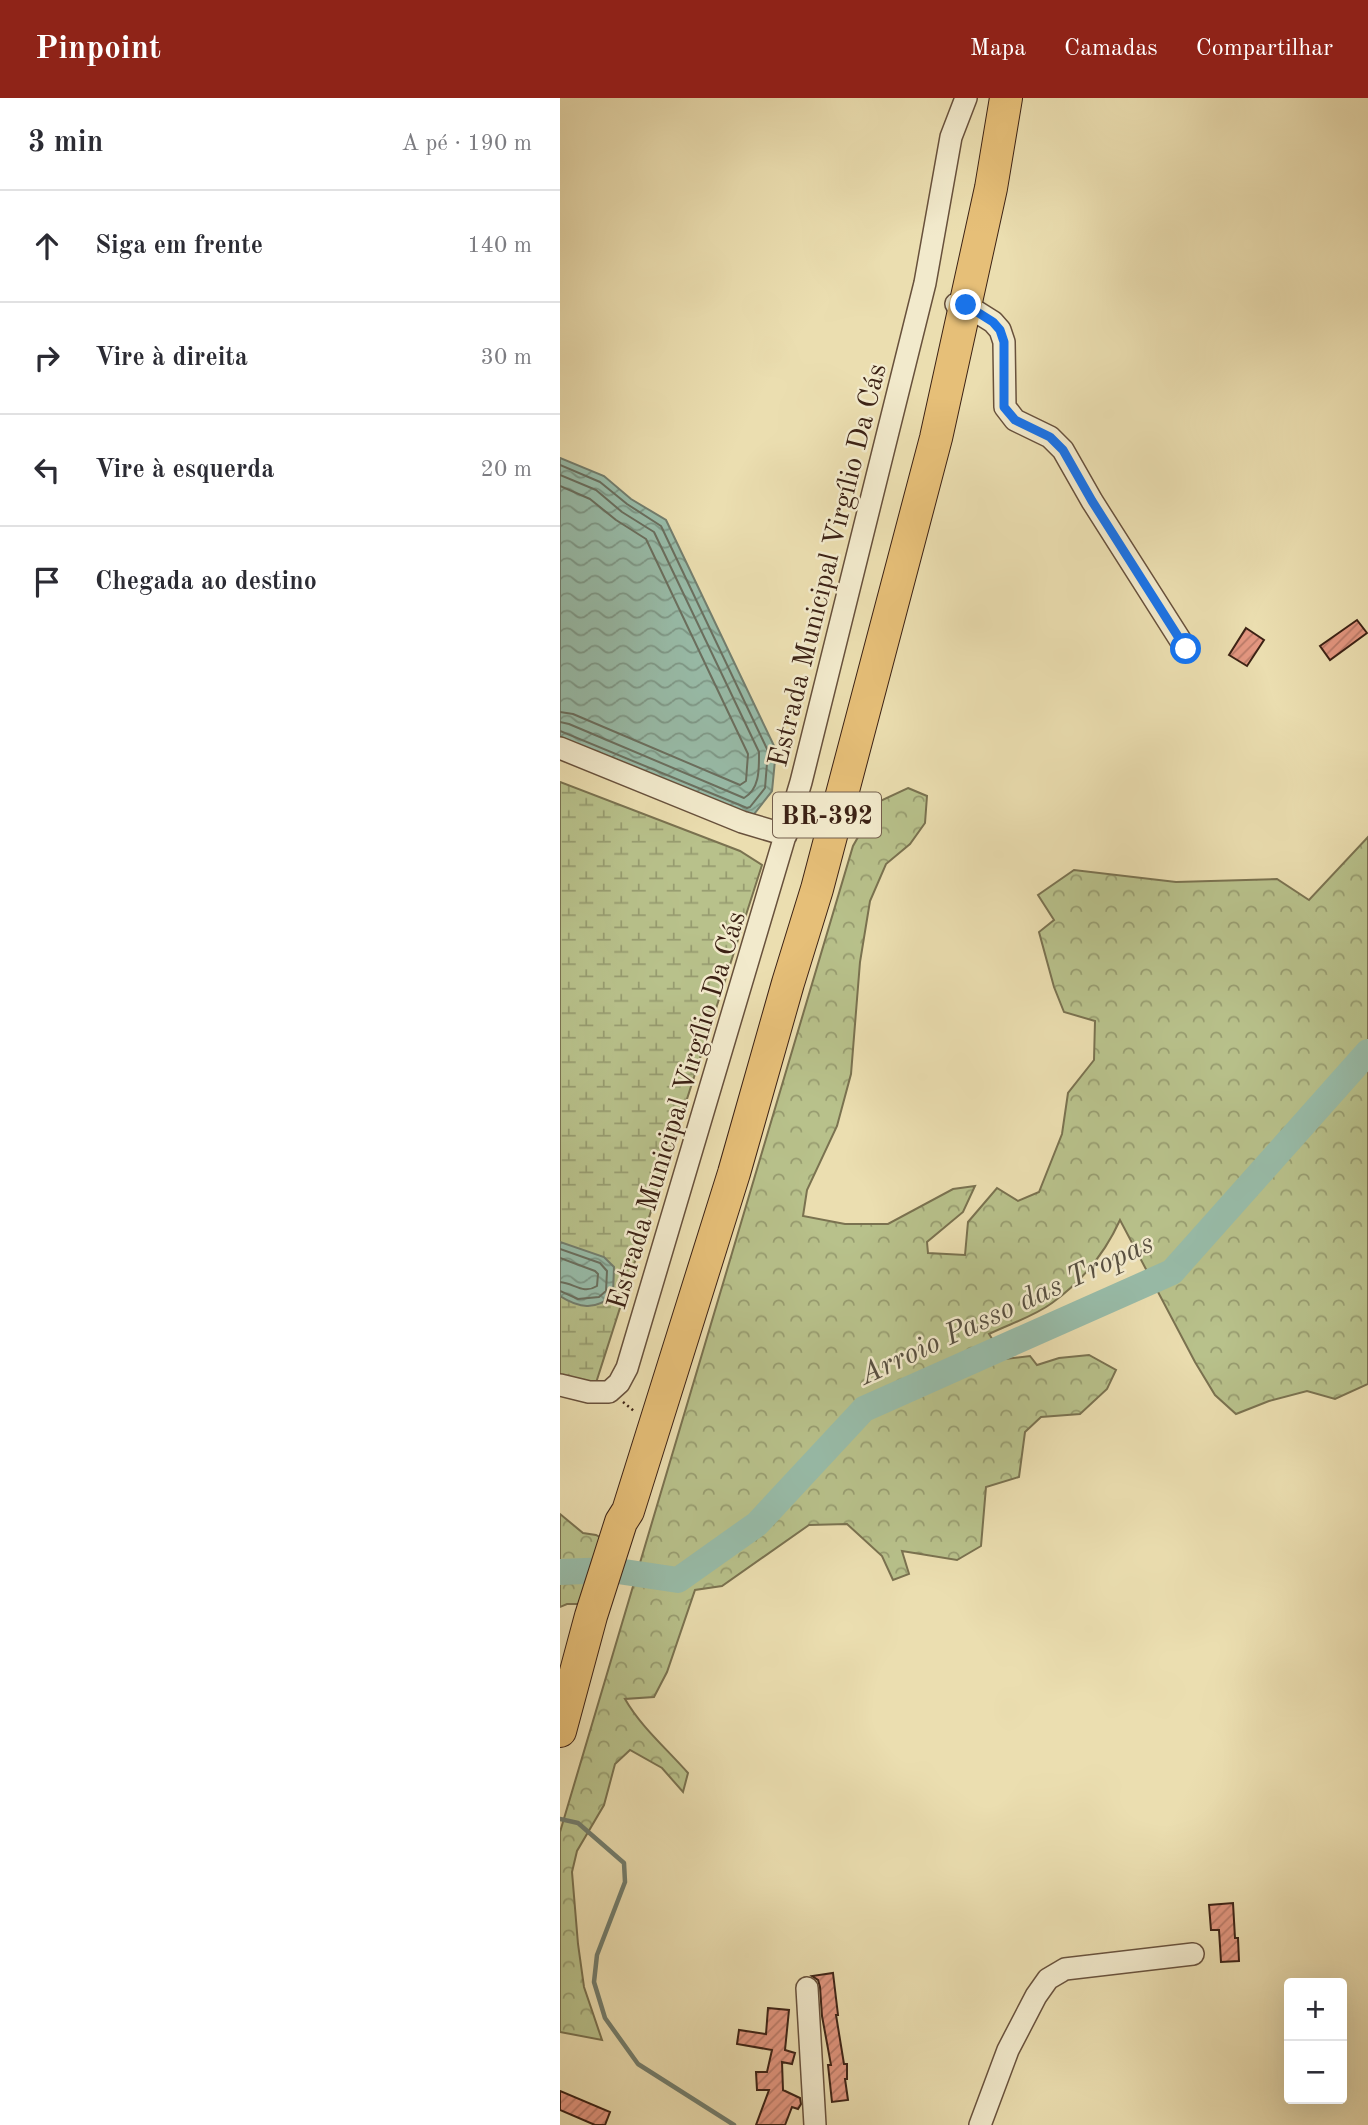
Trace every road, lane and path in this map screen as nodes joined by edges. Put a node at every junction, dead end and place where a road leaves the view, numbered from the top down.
1 (966, 98) edge
2 (996, 98) edge
3 (1006, 98) edge
4 (961, 305) junction
5 (1186, 649) dead end
6 (560, 748) edge
7 (786, 835) junction
8 (560, 1385) edge
9 (609, 1392) junction
10 (645, 1422) junction
11 (621, 1522) junction
12 (560, 1731) edge
13 (1193, 1954) dead end
14 (807, 1988) dead end
15 (815, 2125) edge
16 (980, 2125) edge

1 - 7 street, Estrada Municipal Virgílio Da Cás
2 - 4 highway, BR-392
3 - 4 highway
4 - 5 street
4 - 10 highway, BR-392
4 - 11 highway
6 - 7 street
7 - 9 street, Estrada Municipal Virgílio Da Cás
8 - 9 street
9 - 10 path
10 - 11 highway, BR-392
11 - 12 highway, BR-392
13 - 16 street
14 - 15 street

